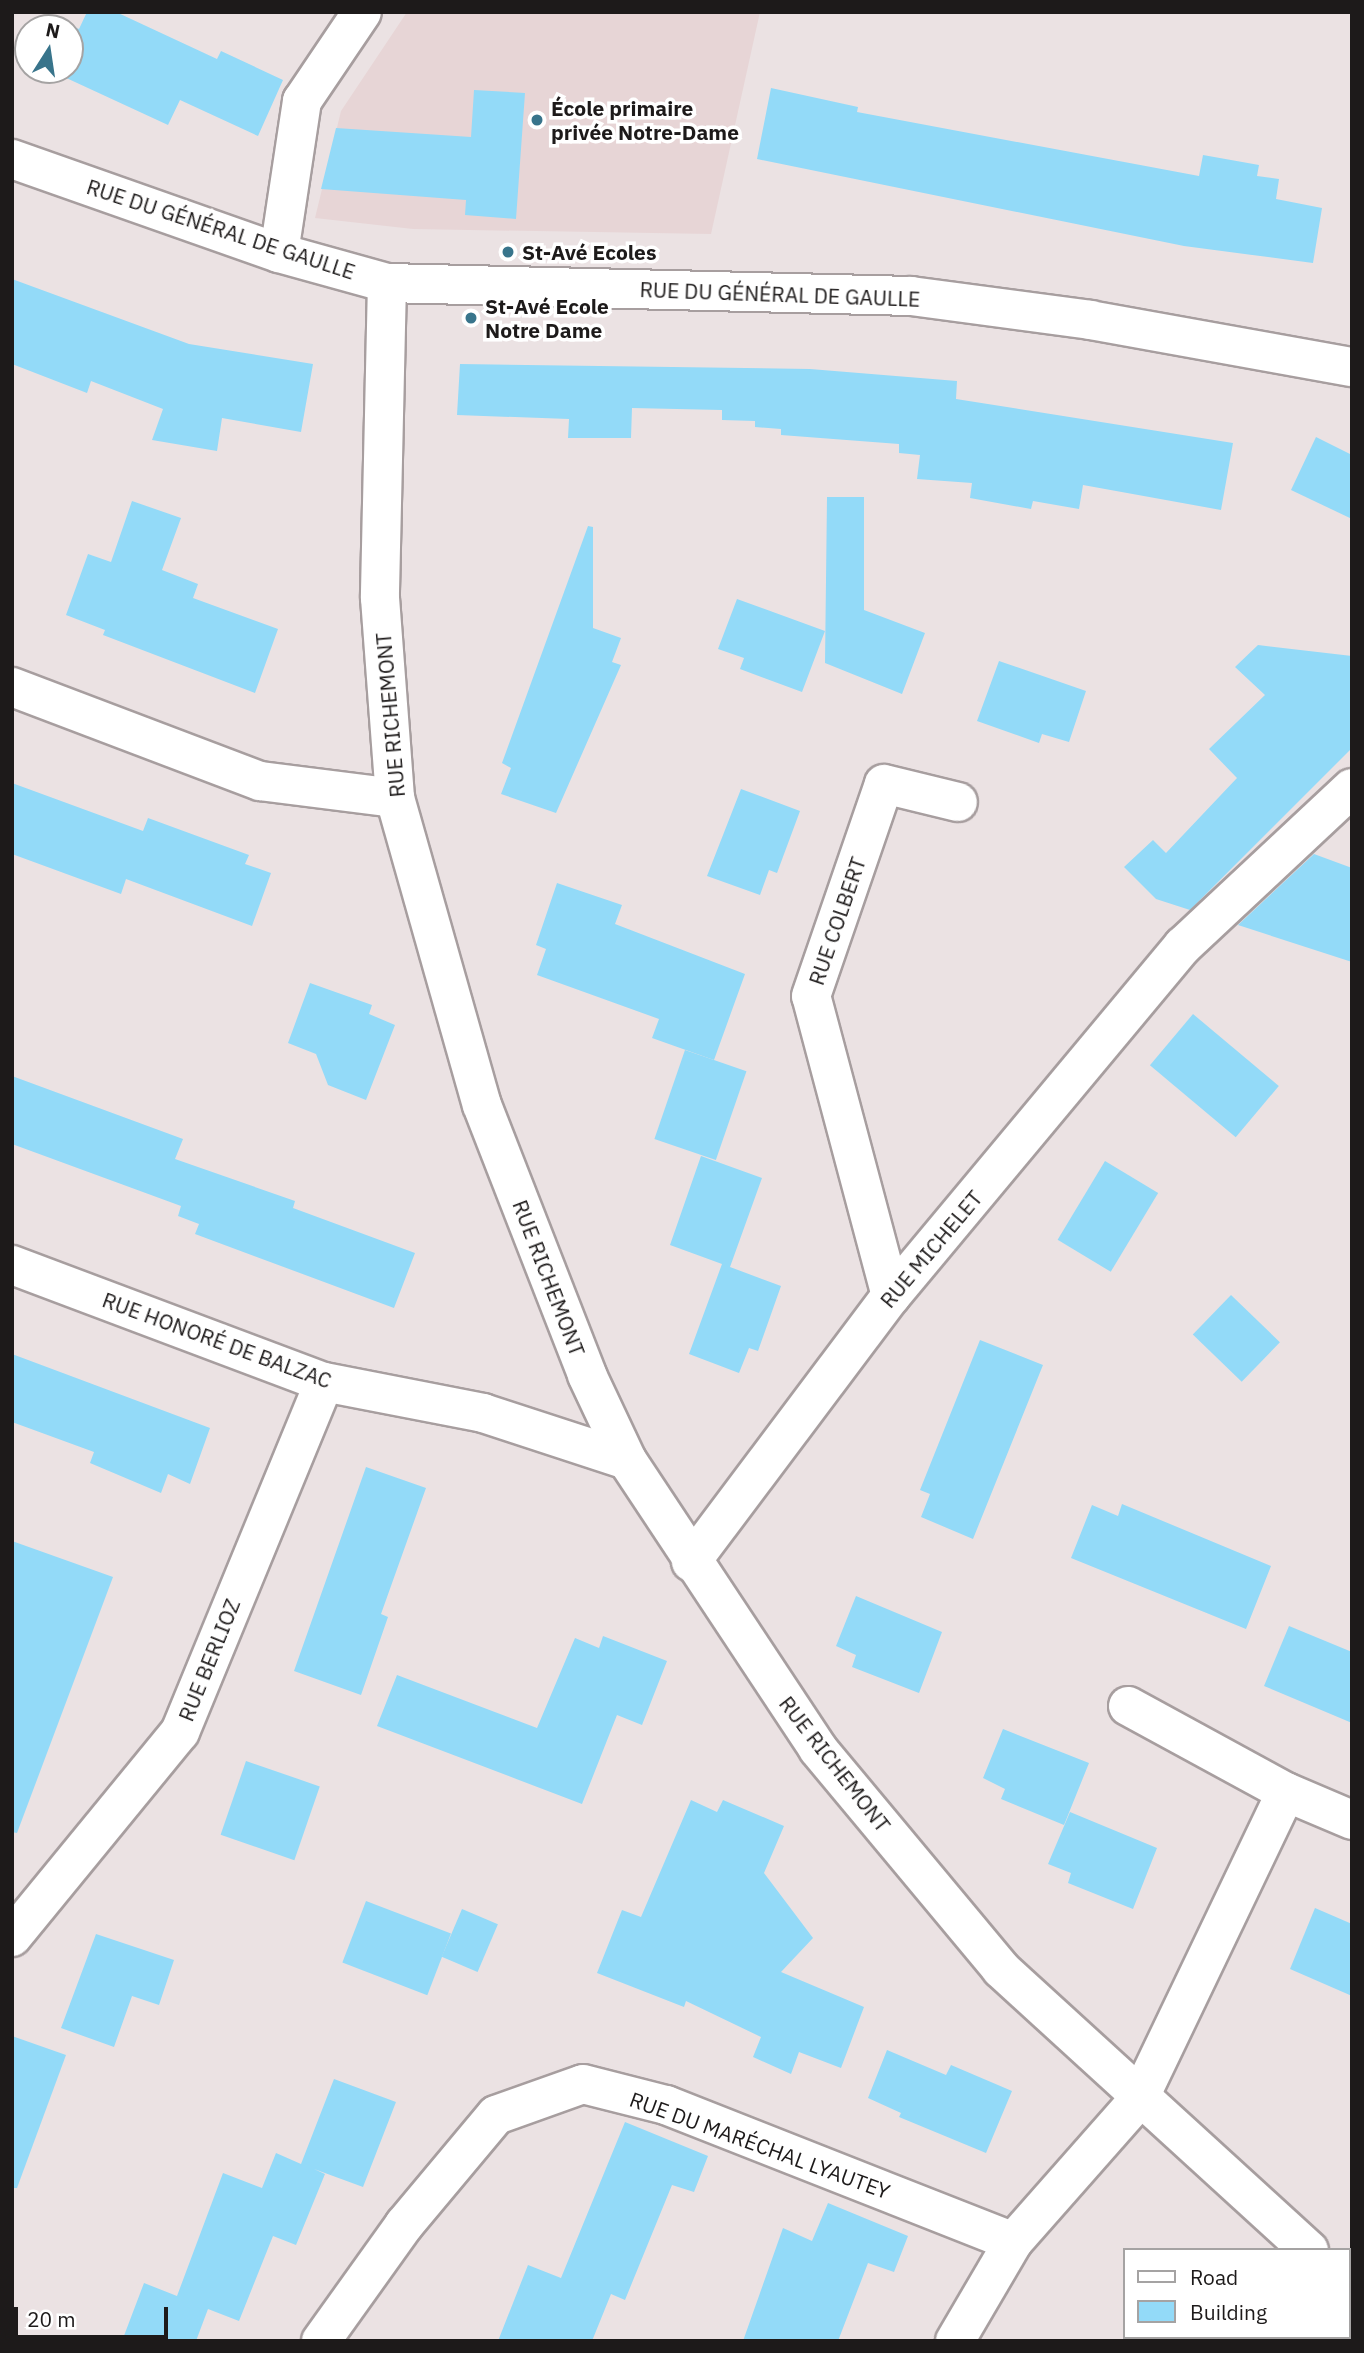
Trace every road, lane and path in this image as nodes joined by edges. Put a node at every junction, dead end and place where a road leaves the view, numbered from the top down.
1 (362, 12) edge
2 (12, 159) edge
3 (279, 253) junction
4 (387, 283) junction
5 (1352, 367) edge
6 (12, 687) edge
7 (1352, 788) edge
8 (395, 798) junction
9 (958, 802) dead end
10 (12, 1265) edge
11 (891, 1296) junction
12 (324, 1382) junction
13 (627, 1460) junction
14 (691, 1562) junction
15 (1128, 1706) dead end
16 (1286, 1792) junction
17 (1352, 1820) edge
18 (12, 1937) edge
19 (1139, 2099) junction
20 (1013, 2242) junction
21 (1307, 2248) edge
22 (321, 2341) edge
23 (956, 2341) edge

1 - 3 street
2 - 3 street, RUE DU GÉNÉRAL DE GAULLE
3 - 4 street, RUE DU GÉNÉRAL DE GAULLE
4 - 5 street, RUE DU GÉNÉRAL DE GAULLE
4 - 8 street, RUE RICHEMONT
6 - 8 street
7 - 11 street, RUE MICHELET
8 - 13 street, RUE RICHEMONT
9 - 11 street, RUE COLBERT
10 - 12 street, RUE HONORÉ DE BALZAC
11 - 14 street, RUE MICHELET
12 - 13 street, RUE HONORÉ DE BALZAC
12 - 18 street, RUE BERLIOZ
13 - 14 street, RUE RICHEMONT
14 - 19 street, RUE RICHEMONT
15 - 16 street
16 - 17 street
16 - 19 street
19 - 20 street
19 - 21 street, RUE RICHEMONT
20 - 22 street, RUE DU MARÉCHAL LYAUTEY
20 - 23 street

